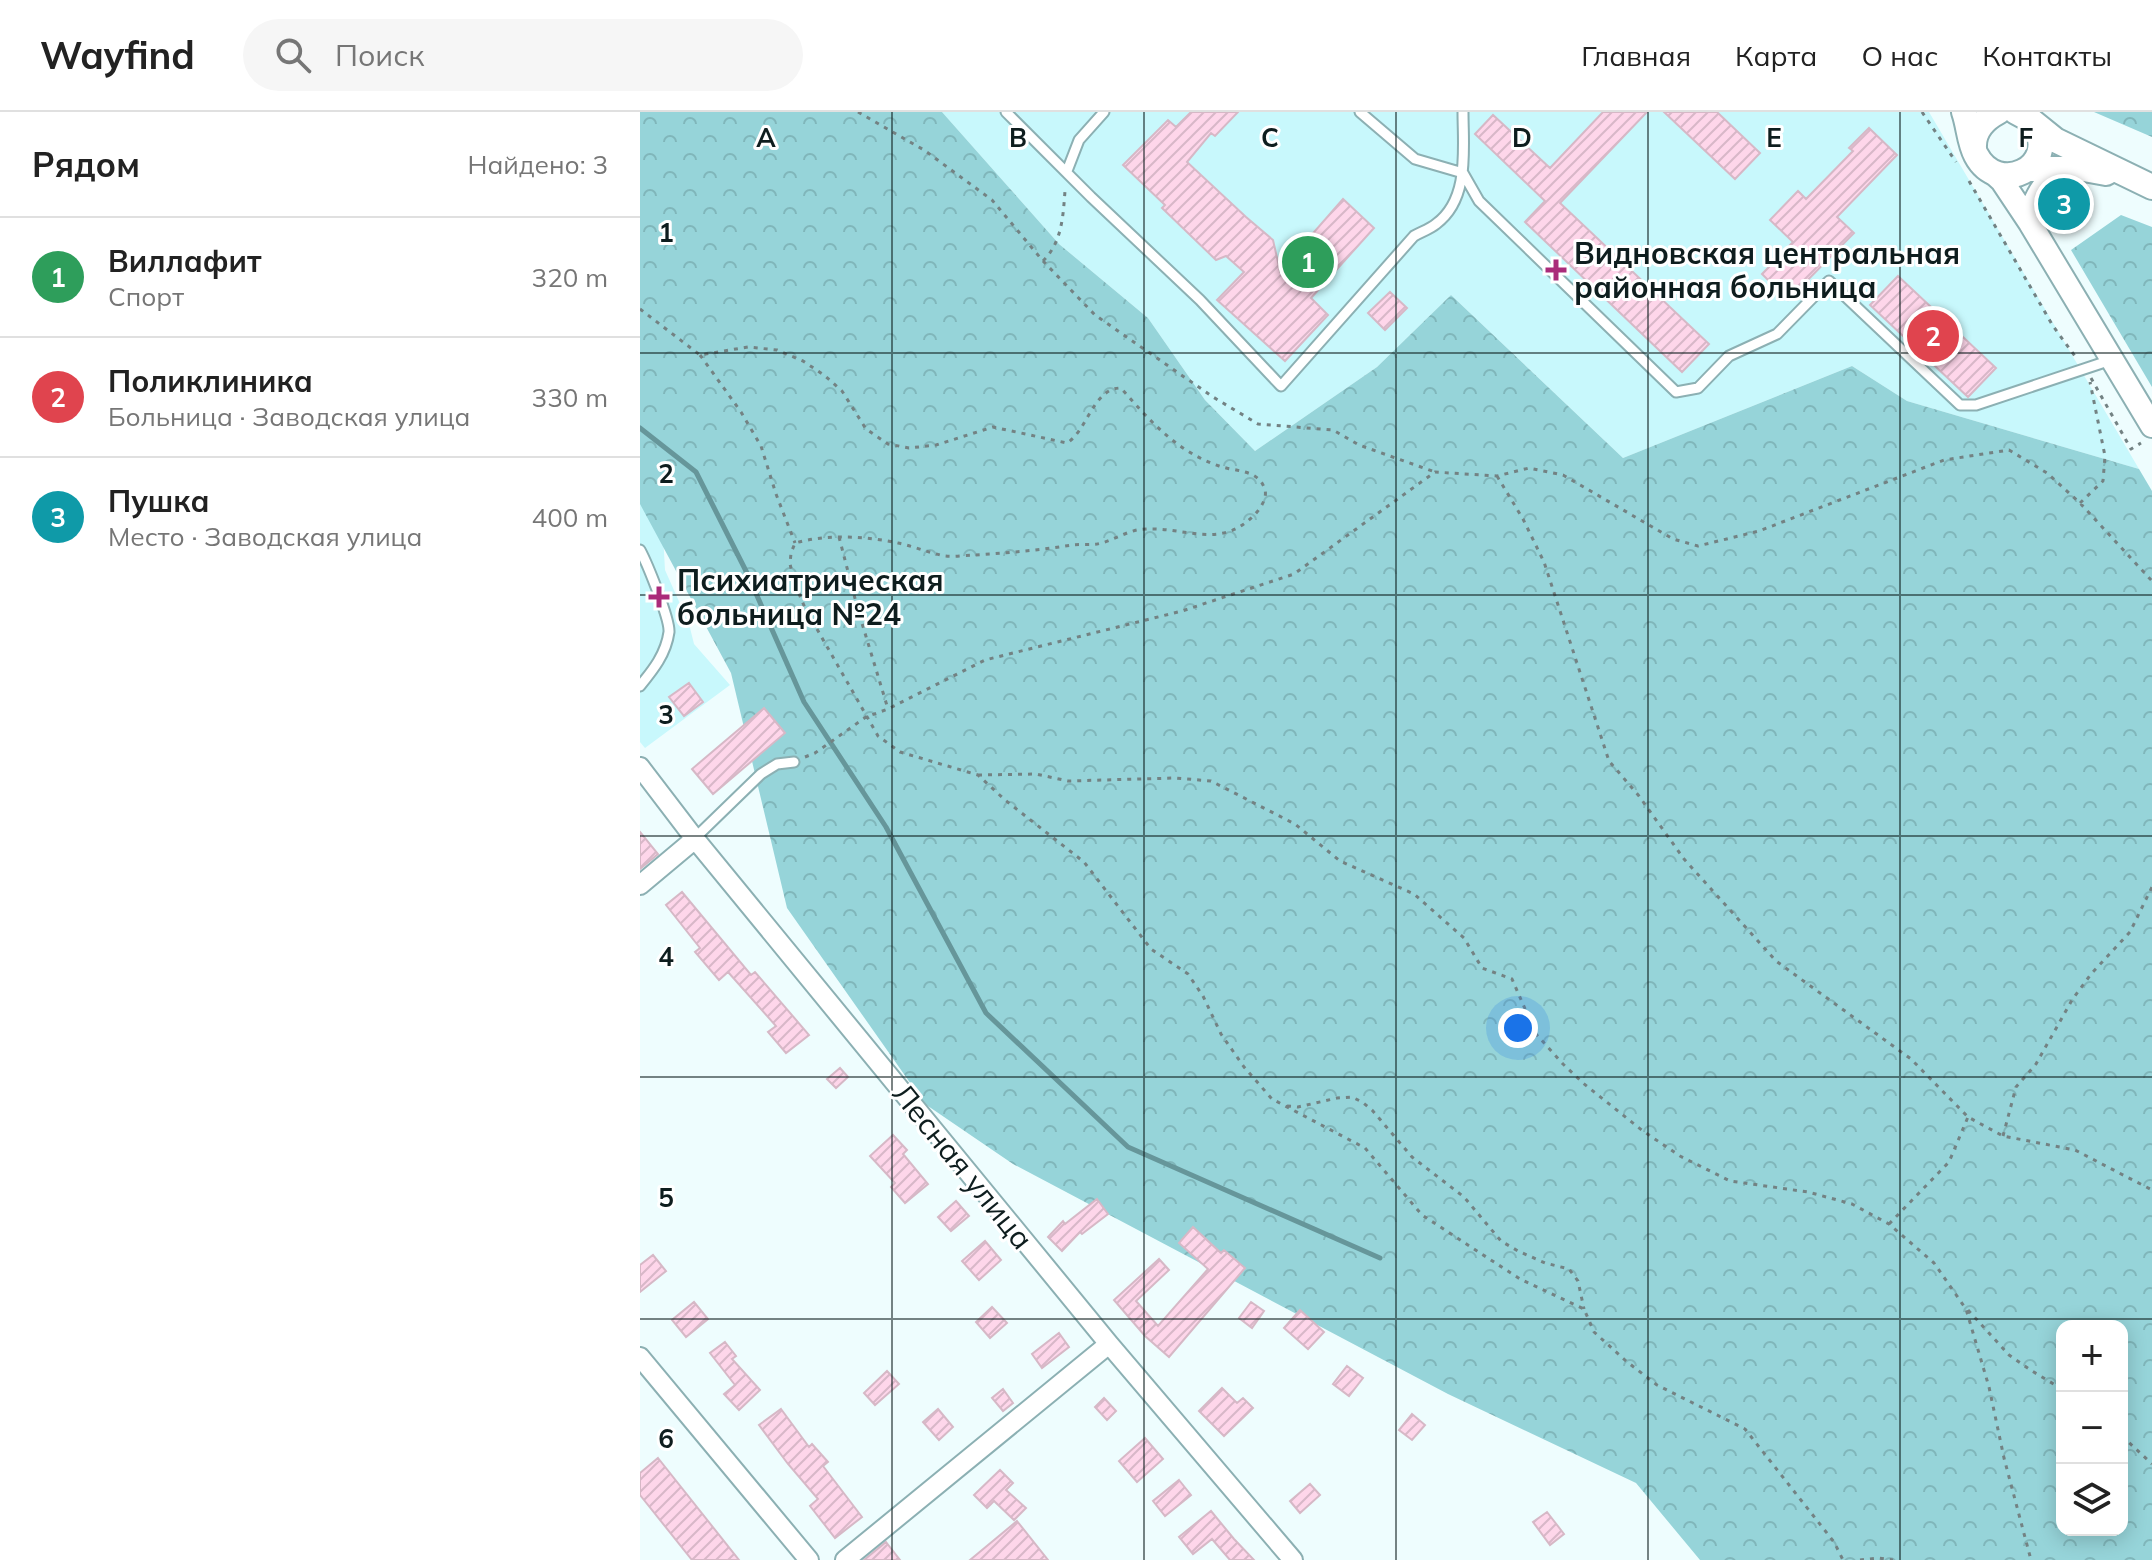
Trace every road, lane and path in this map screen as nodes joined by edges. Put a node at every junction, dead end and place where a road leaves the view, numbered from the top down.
1 (858, 112) edge
2 (1006, 112) edge
3 (1104, 112) edge
4 (1360, 112) edge
5 (1463, 112) edge
6 (1922, 112) edge
7 (1964, 112) edge
8 (1998, 112) edge
9 (2026, 119) edge
10 (1967, 158) junction
11 (2084, 169) junction
12 (1067, 171) junction
13 (2026, 171) junction
14 (1463, 173) junction
15 (1980, 175) junction
16 (2144, 184) edge
17 (2032, 208) junction
18 (1043, 261) junction
19 (2057, 266) junction
20 (640, 309) edge
21 (700, 355) junction
22 (2113, 360) junction
23 (2084, 369) junction
24 (2147, 434) edge
25 (1435, 472) junction
26 (1497, 476) junction
27 (2080, 503) junction
28 (839, 537) junction
29 (795, 543) junction
30 (640, 550) edge
31 (2152, 581) edge
32 (640, 686) edge
33 (888, 709) junction
34 (866, 717) junction
35 (815, 753) dead end
36 (794, 762) dead end
37 (640, 767) edge
38 (978, 775) junction
39 (695, 839) junction
40 (640, 885) edge
41 (2152, 887) edge
42 (1282, 1106) junction
43 (1968, 1117) junction
44 (2003, 1136) junction
45 (2152, 1190) edge
46 (1889, 1224) junction
47 (1584, 1309) junction
48 (1966, 1309) junction
49 (1109, 1344) junction
50 (640, 1357) edge
51 (2056, 1385) edge
52 (2128, 1442) edge
53 (2152, 1464) edge
54 (809, 1560) edge
55 (845, 1560) edge
56 (1293, 1560) edge
57 (1843, 1560) edge
58 (1860, 1560) edge
59 (1893, 1560) edge
60 (2031, 1560) edge

1 - 18 path
2 - 12 lane
3 - 12 lane
4 - 14 lane
5 - 14 lane
6 - 10 path
7 - 10 main road
8 - 10 main road
9 - 13 main road
9 - 16 main road
10 - 15 main road
11 - 13 main road
11 - 16 main road
11 - 17 street
12 - 14 lane
12 - 18 path
13 - 15 main road
13 - 17 street
14 - 23 lane
15 - 19 street
15 - 23 path
17 - 19 street
18 - 25 path
19 - 22 street
20 - 21 path
21 - 28 path
21 - 29 path
22 - 23 lane
22 - 24 street
24 - 27 path
25 - 26 path
25 - 33 path
26 - 27 path
26 - 43 path
27 - 31 path
28 - 29 path
28 - 33 path
29 - 34 path
30 - 32 lane
33 - 34 path
34 - 35 path
34 - 38 path
36 - 39 lane
37 - 39 street, Лесная улица
38 - 42 path
38 - 46 path
39 - 40 street
39 - 49 street, Лесная улица
41 - 44 path
42 - 47 path
42 - 47 path
43 - 44 path
43 - 46 path
44 - 45 path
46 - 48 path
47 - 57 path
48 - 51 path
48 - 60 path
49 - 55 street
49 - 56 street, Лесная улица
50 - 54 street
52 - 53 path
58 - 59 path

